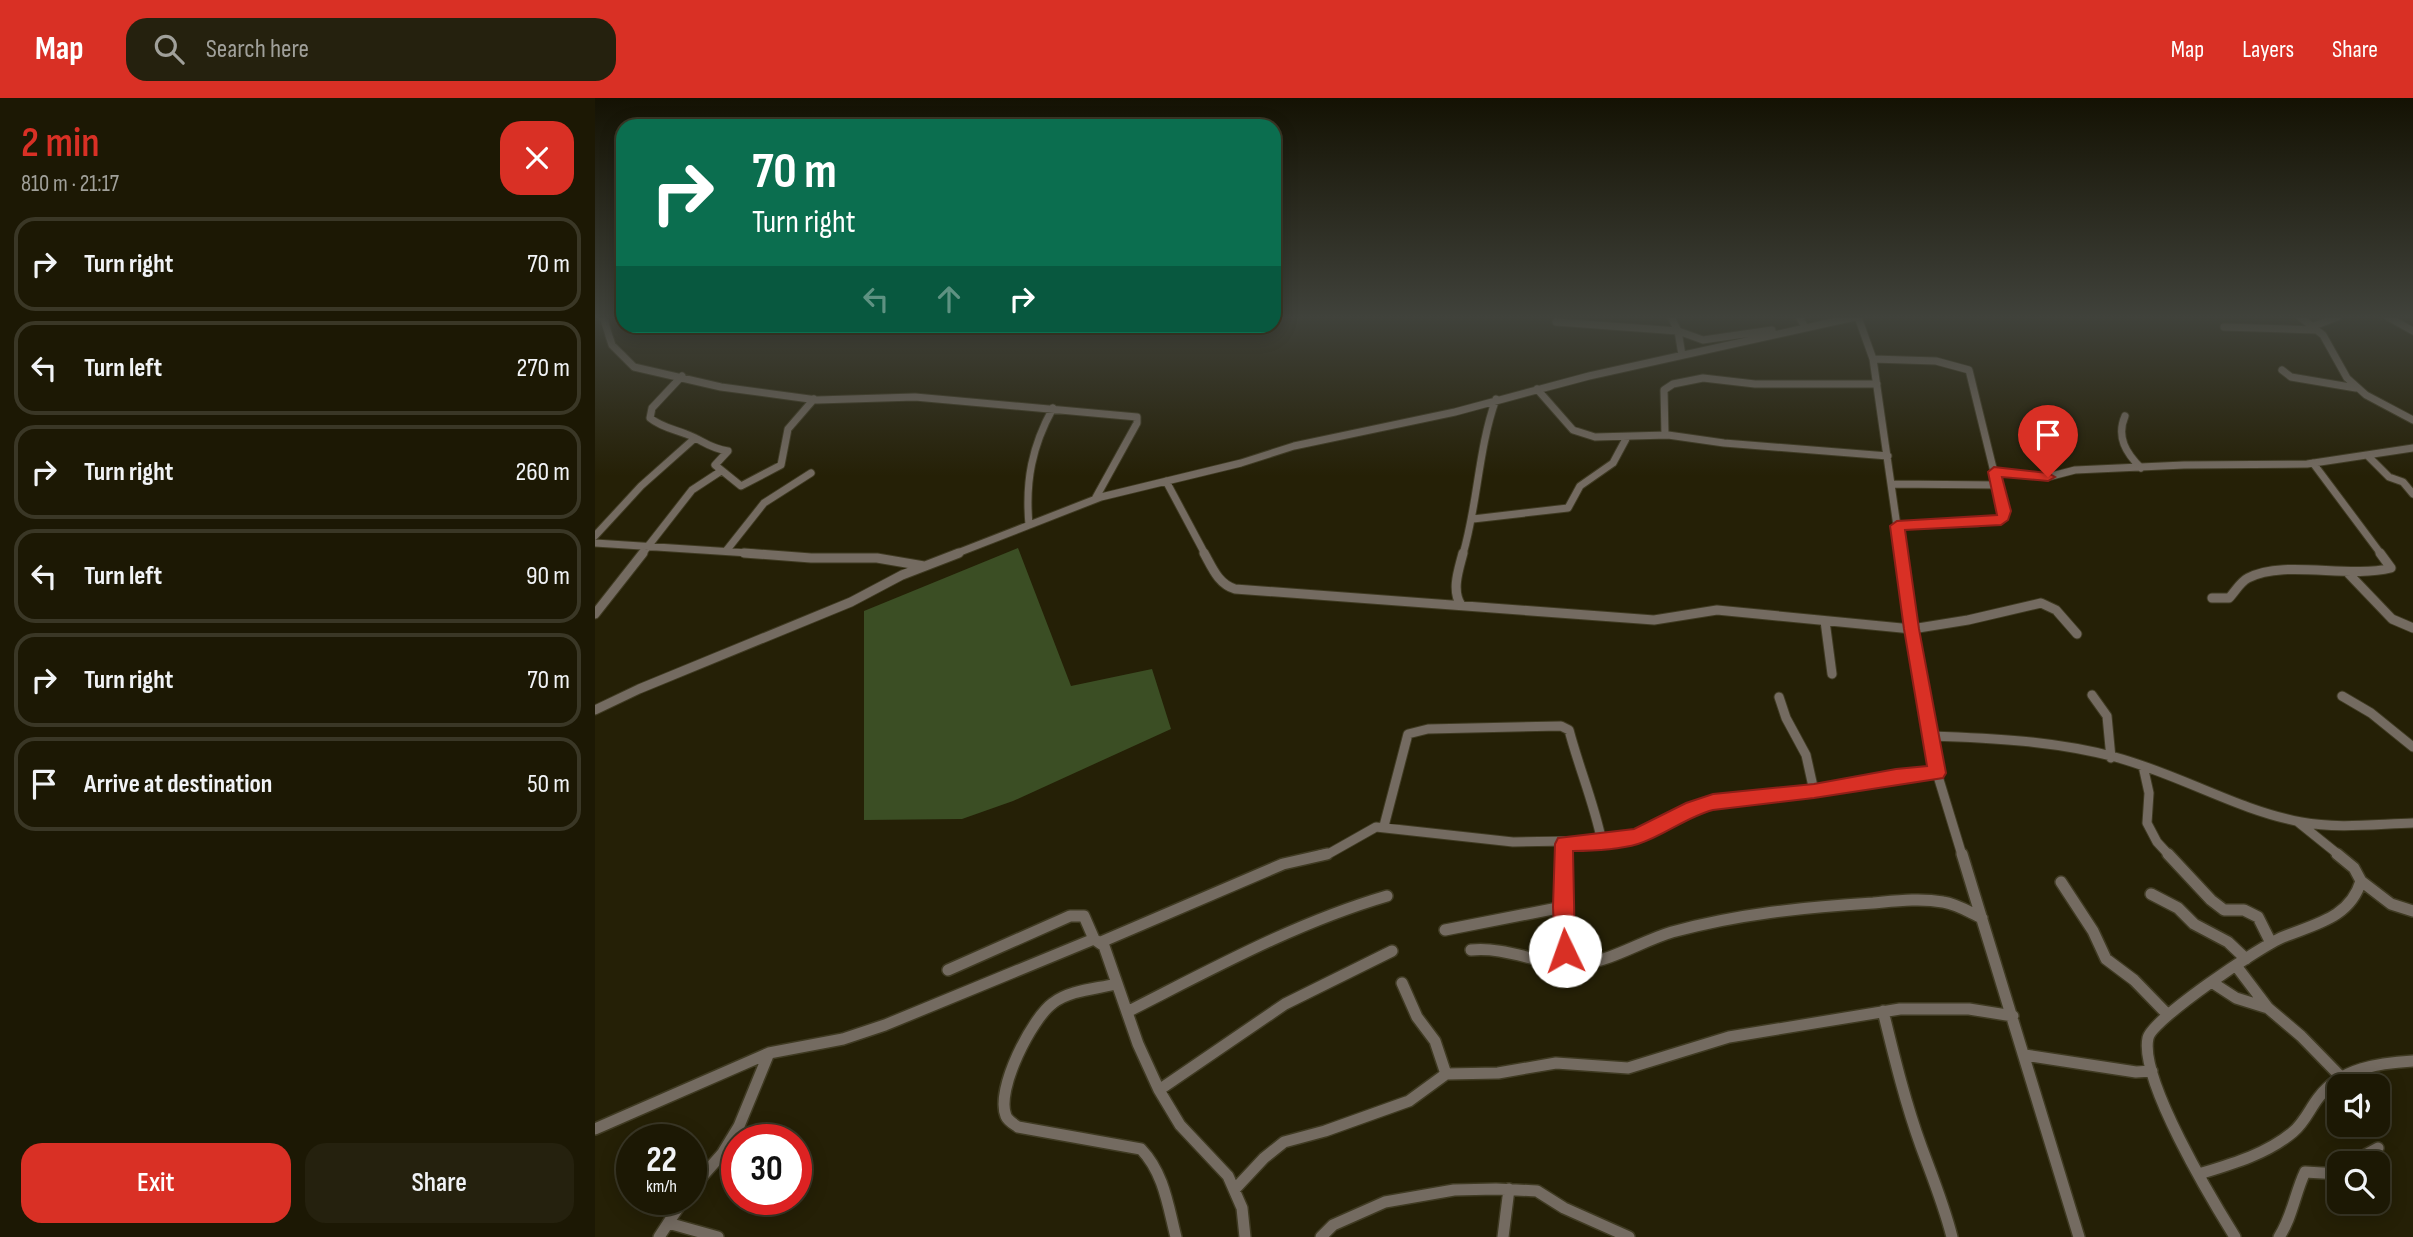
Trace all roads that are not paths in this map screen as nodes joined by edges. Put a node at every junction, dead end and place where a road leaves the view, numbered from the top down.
1 (642, 370) edge
2 (1617, 370) edge
3 (1875, 370) edge
4 (1969, 370) edge
5 (2282, 370) dead end
6 (2343, 370) edge
7 (682, 376) junction
8 (1878, 384) junction
9 (2358, 388) junction
10 (1537, 389) junction
11 (1496, 399) junction
12 (814, 400) junction
13 (1053, 408) junction
14 (2125, 416) dead end
15 (2412, 417) edge
16 (1665, 435) junction
17 (695, 438) junction
18 (1627, 438) junction
19 (2413, 448) edge
20 (1888, 456) junction
21 (2368, 456) junction
22 (2313, 463) junction
23 (2141, 468) junction
24 (721, 471) junction
25 (1994, 472) junction
26 (811, 473) dead end
27 (1165, 481) junction
28 (1892, 484) junction
29 (1997, 485) junction
30 (2413, 494) edge
31 (1095, 499) junction
32 (1473, 519) junction
33 (1030, 525) junction
34 (1897, 526) junction
35 (595, 536) edge
36 (595, 543) edge
37 (647, 544) junction
38 (726, 551) junction
39 (924, 566) junction
40 (2347, 572) junction
41 (2212, 598) dead end
42 (1461, 605) junction
43 (595, 614) edge
44 (1825, 621) junction
45 (2413, 628) edge
46 (1912, 629) junction
47 (2077, 634) dead end
48 (1832, 674) dead end
49 (2092, 695) dead end
50 (2342, 696) dead end
51 (1779, 697) dead end
52 (595, 710) edge
53 (1930, 736) junction
54 (2413, 747) edge
55 (2111, 758) junction
56 (2143, 766) junction
57 (1937, 773) junction
58 (1814, 791) junction
59 (2298, 822) junction
60 (2413, 823) edge
61 (1384, 826) junction
62 (1602, 842) junction
63 (1564, 844) junction
64 (2361, 881) junction
65 (2060, 882) dead end
66 (2151, 894) dead end
67 (1387, 896) dead end
68 (1563, 907) junction
69 (2413, 911) edge
70 (1982, 918) junction
71 (1445, 930) dead end
72 (1098, 941) junction
73 (2271, 943) junction
74 (1471, 950) dead end
75 (1392, 951) dead end
76 (2242, 963) junction
77 (1566, 965) junction
78 (948, 970) dead end
79 (1402, 983) dead end
80 (2213, 983) junction
81 (1116, 984) junction
82 (2268, 1008) junction
83 (1883, 1011) junction
84 (1127, 1012) junction
85 (2167, 1014) junction
86 (2013, 1016) junction
87 (769, 1053) junction
88 (2025, 1055) junction
89 (2413, 1062) edge
90 (2152, 1071) junction
91 (1446, 1074) junction
92 (2339, 1074) edge
93 (2348, 1074) edge
94 (2327, 1088) edge
95 (1159, 1090) junction
96 (595, 1129) edge
97 (2378, 1147) dead end
98 (2372, 1151) edge
99 (707, 1171) edge
100 (2327, 1173) edge
101 (2199, 1174) junction
102 (1235, 1189) junction
103 (1509, 1189) junction
104 (673, 1215) edge
105 (668, 1223) junction
106 (659, 1237) edge
107 (718, 1237) edge
108 (1176, 1237) edge
109 (1245, 1237) edge
110 (1321, 1237) edge
111 (1503, 1237) edge
112 (1629, 1237) edge
113 (1952, 1237) edge
114 (2079, 1237) edge
115 (2235, 1237) edge
116 (2279, 1237) edge

1 - 7 street
2 - 10 street
3 - 8 street
4 - 25 street
5 - 9 street
6 - 9 street
7 - 12 street
7 - 17 street
8 - 16 street
8 - 20 street
9 - 15 street
10 - 11 street
10 - 18 street
11 - 27 street
11 - 32 street
12 - 13 street
12 - 24 street
13 - 31 street
13 - 33 street
14 - 23 street
16 - 18 street
16 - 20 street
17 - 24 street
17 - 35 street
18 - 32 street
19 - 21 street
20 - 28 street
21 - 22 street
21 - 30 street
22 - 23 street
22 - 40 street
23 - 25 street
24 - 37 street
25 - 29 street
26 - 38 street
27 - 31 street
27 - 42 street
28 - 29 street
28 - 34 street
29 - 34 street
31 - 33 street
32 - 42 street
33 - 39 street
34 - 46 street
36 - 37 street
37 - 38 street
37 - 43 street
38 - 39 street
39 - 52 street
40 - 41 street
40 - 45 street
42 - 44 street
44 - 46 street
44 - 48 street
46 - 47 street
46 - 53 street
49 - 55 street
50 - 54 street
51 - 58 street
53 - 55 street
53 - 57 street
55 - 56 street
56 - 59 street
56 - 73 street
57 - 58 street
57 - 70 street
58 - 62 street
59 - 60 street
59 - 64 street
61 - 62 street
61 - 63 street
61 - 72 street
62 - 63 street
63 - 68 street
64 - 69 street
64 - 73 street
65 - 85 street
66 - 76 street
67 - 84 street
68 - 71 street
68 - 77 street
70 - 77 street
70 - 86 street
72 - 78 street
72 - 81 street
72 - 87 street
73 - 76 street
74 - 77 street
75 - 95 street
76 - 80 street
76 - 82 street
79 - 91 street
80 - 82 street
80 - 85 street
81 - 84 street
81 - 108 street
82 - 92 street
83 - 86 street
83 - 91 street
83 - 113 street
84 - 95 street
85 - 90 street
86 - 88 street
87 - 96 street
87 - 99 street
88 - 90 street
88 - 114 street
89 - 93 street
90 - 101 street
91 - 102 street
94 - 101 street
95 - 102 street
97 - 98 street
100 - 116 street
101 - 115 street
102 - 109 street
103 - 110 street
103 - 111 street
103 - 112 street
104 - 105 street
105 - 106 street
105 - 107 street

